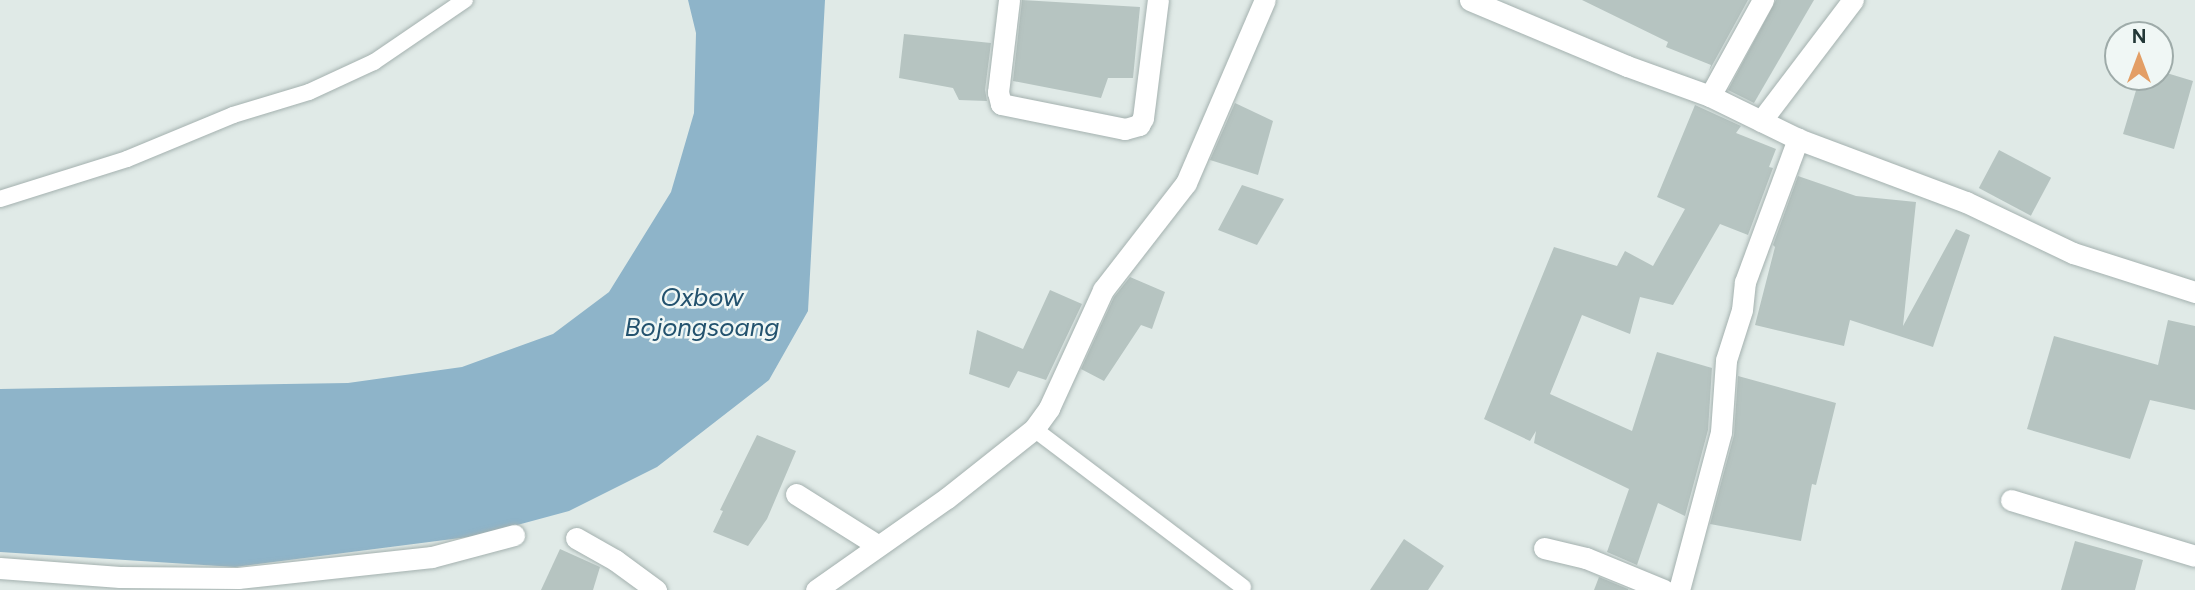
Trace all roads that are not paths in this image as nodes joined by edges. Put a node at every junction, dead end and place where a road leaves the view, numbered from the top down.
1 (465, 0) edge
2 (1009, 0) edge
3 (1158, 0) edge
4 (1265, 0) edge
5 (1470, 0) edge
6 (1763, 0) edge
7 (1853, 0) edge
8 (1710, 96) junction
9 (1760, 121) junction
10 (1798, 139) junction
11 (0, 199) edge
12 (2195, 292) edge
13 (1034, 429) junction
14 (796, 494) dead end
15 (2011, 500) dead end
16 (514, 535) dead end
17 (576, 538) dead end
18 (877, 545) junction
19 (1544, 548) dead end
20 (2195, 556) edge
21 (0, 568) edge
22 (1243, 587) dead end
23 (656, 590) edge
24 (816, 590) edge
25 (1664, 590) edge
26 (1679, 590) edge

1 - 11 lane
2 - 3 street
4 - 13 street
5 - 8 street
6 - 8 street
7 - 9 street
8 - 9 street
9 - 10 street
10 - 12 street
10 - 26 street
13 - 18 street
13 - 22 lane
14 - 18 street
15 - 20 street
16 - 21 street
17 - 23 street
18 - 24 street
19 - 25 street

